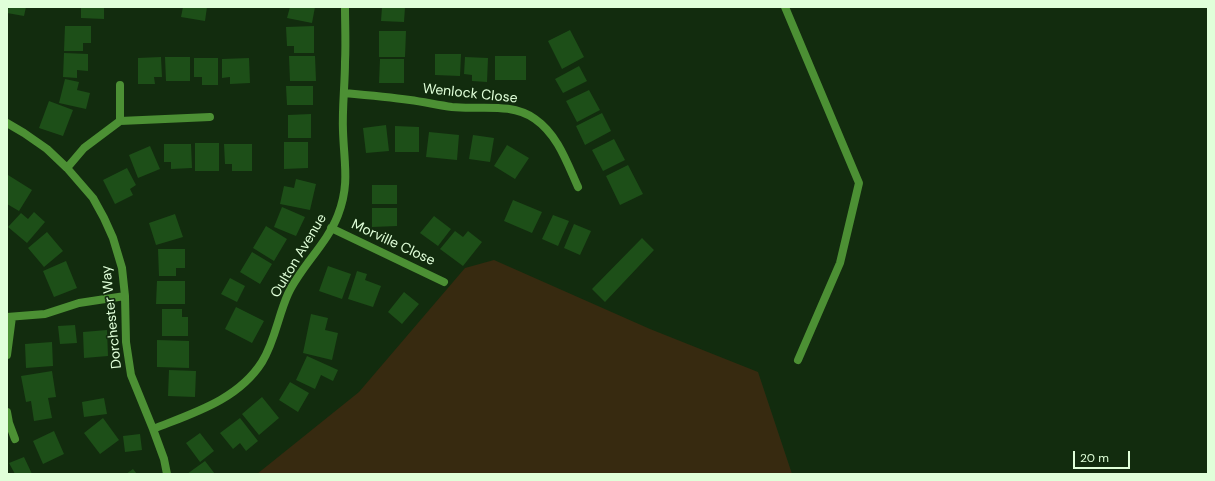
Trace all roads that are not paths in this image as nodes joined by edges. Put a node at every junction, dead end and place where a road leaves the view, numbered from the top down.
1 (345, 7) edge
2 (785, 7) edge
3 (120, 85) dead end
4 (344, 93) junction
5 (210, 117) dead end
6 (120, 121) junction
7 (7, 123) edge
8 (67, 168) junction
9 (578, 187) dead end
10 (331, 228) junction
11 (444, 282) dead end
12 (125, 296) junction
13 (10, 317) edge
14 (7, 355) edge
15 (798, 360) dead end
16 (7, 412) edge
17 (153, 429) junction
18 (15, 439) dead end
19 (167, 474) edge

1 - 4 street, Oulton Avenue
2 - 15 street
3 - 6 street
4 - 9 street, Wenlock Close
4 - 10 street, Oulton Avenue
5 - 6 street
6 - 8 street
7 - 8 street, Dorchester Way
8 - 12 street, Dorchester Way
10 - 11 street, Morville Close
10 - 17 street, Oulton Avenue
12 - 13 street
12 - 17 street, Dorchester Way
13 - 14 street
16 - 18 street
17 - 19 street, Dorchester Way

